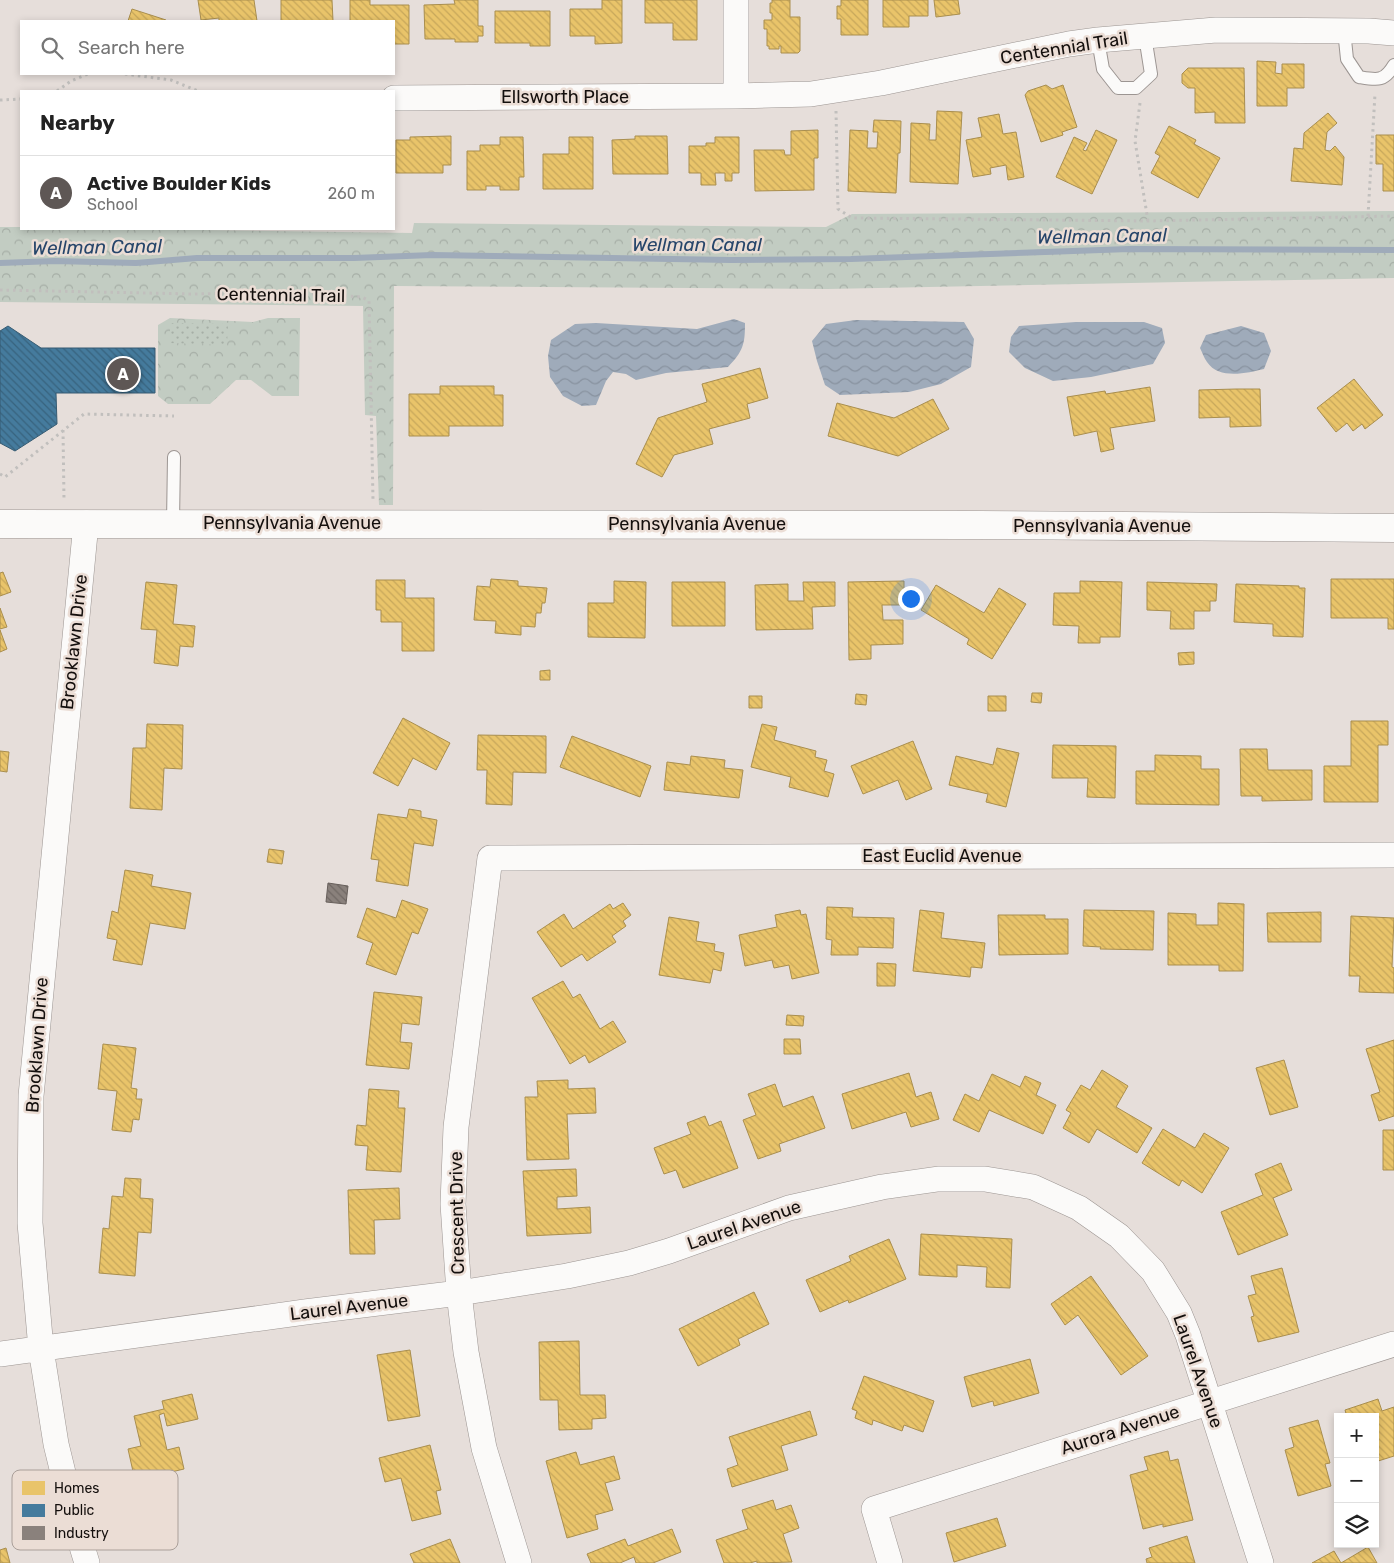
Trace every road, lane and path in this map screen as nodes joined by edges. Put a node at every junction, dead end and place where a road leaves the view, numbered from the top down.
1 (736, 0) edge
2 (1344, 30) junction
3 (1394, 33) edge
4 (1146, 36) junction
5 (1098, 40) junction
6 (1394, 65) edge
7 (86, 75) edge
8 (133, 75) edge
9 (1376, 80) junction
10 (1136, 88) junction
11 (59, 90) edge
12 (196, 90) edge
13 (836, 90) junction
14 (736, 96) junction
15 (395, 98) edge
16 (0, 100) edge
17 (20, 100) edge
18 (1368, 216) junction
19 (1394, 216) edge
20 (1148, 221) junction
21 (0, 290) edge
22 (174, 416) dead end
23 (63, 430) junction
24 (174, 457) dead end
25 (0, 474) edge
26 (75, 523) junction
27 (174, 523) junction
28 (373, 523) junction
29 (0, 524) edge
30 (1394, 528) edge
31 (1394, 855) edge
32 (490, 858) joint
33 (459, 1293) junction
34 (1394, 1344) edge
35 (41, 1349) junction
36 (0, 1354) edge
37 (1209, 1402) junction
38 (62, 1470) edge
39 (83, 1550) edge
40 (87, 1563) edge
41 (519, 1563) edge
42 (890, 1563) edge
43 (1261, 1563) edge

1 - 14 street
2 - 3 street, Centennial Trail
2 - 4 street, Centennial Trail
2 - 9 lane
4 - 5 street, Centennial Trail
4 - 10 lane
5 - 10 lane
5 - 13 street, Centennial Trail
6 - 9 lane
7 - 11 path
8 - 12 path
9 - 18 path
10 - 20 path
13 - 14 street, Centennial Trail
13 - 20 path
14 - 15 street, Ellsworth Place
16 - 17 path
18 - 19 path
18 - 20 path
21 - 28 path, Centennial Trail
22 - 23 path
23 - 25 path
23 - 26 path
24 - 27 lane
26 - 27 street, Pennsylvania Avenue
26 - 29 street, Pennsylvania Avenue
26 - 35 street, Brooklawn Drive
27 - 28 street, Pennsylvania Avenue
28 - 30 street, Pennsylvania Avenue
31 - 32 street, East Euclid Avenue
32 - 33 street, Crescent Drive
33 - 35 street, Laurel Avenue
33 - 37 street, Laurel Avenue
33 - 41 street, Crescent Drive
34 - 37 street, Aurora Avenue
35 - 36 street, Laurel Avenue
35 - 38 street, Brooklawn Drive
37 - 42 street, Aurora Avenue
37 - 43 street, Laurel Avenue
39 - 40 street, Brooklawn Drive

